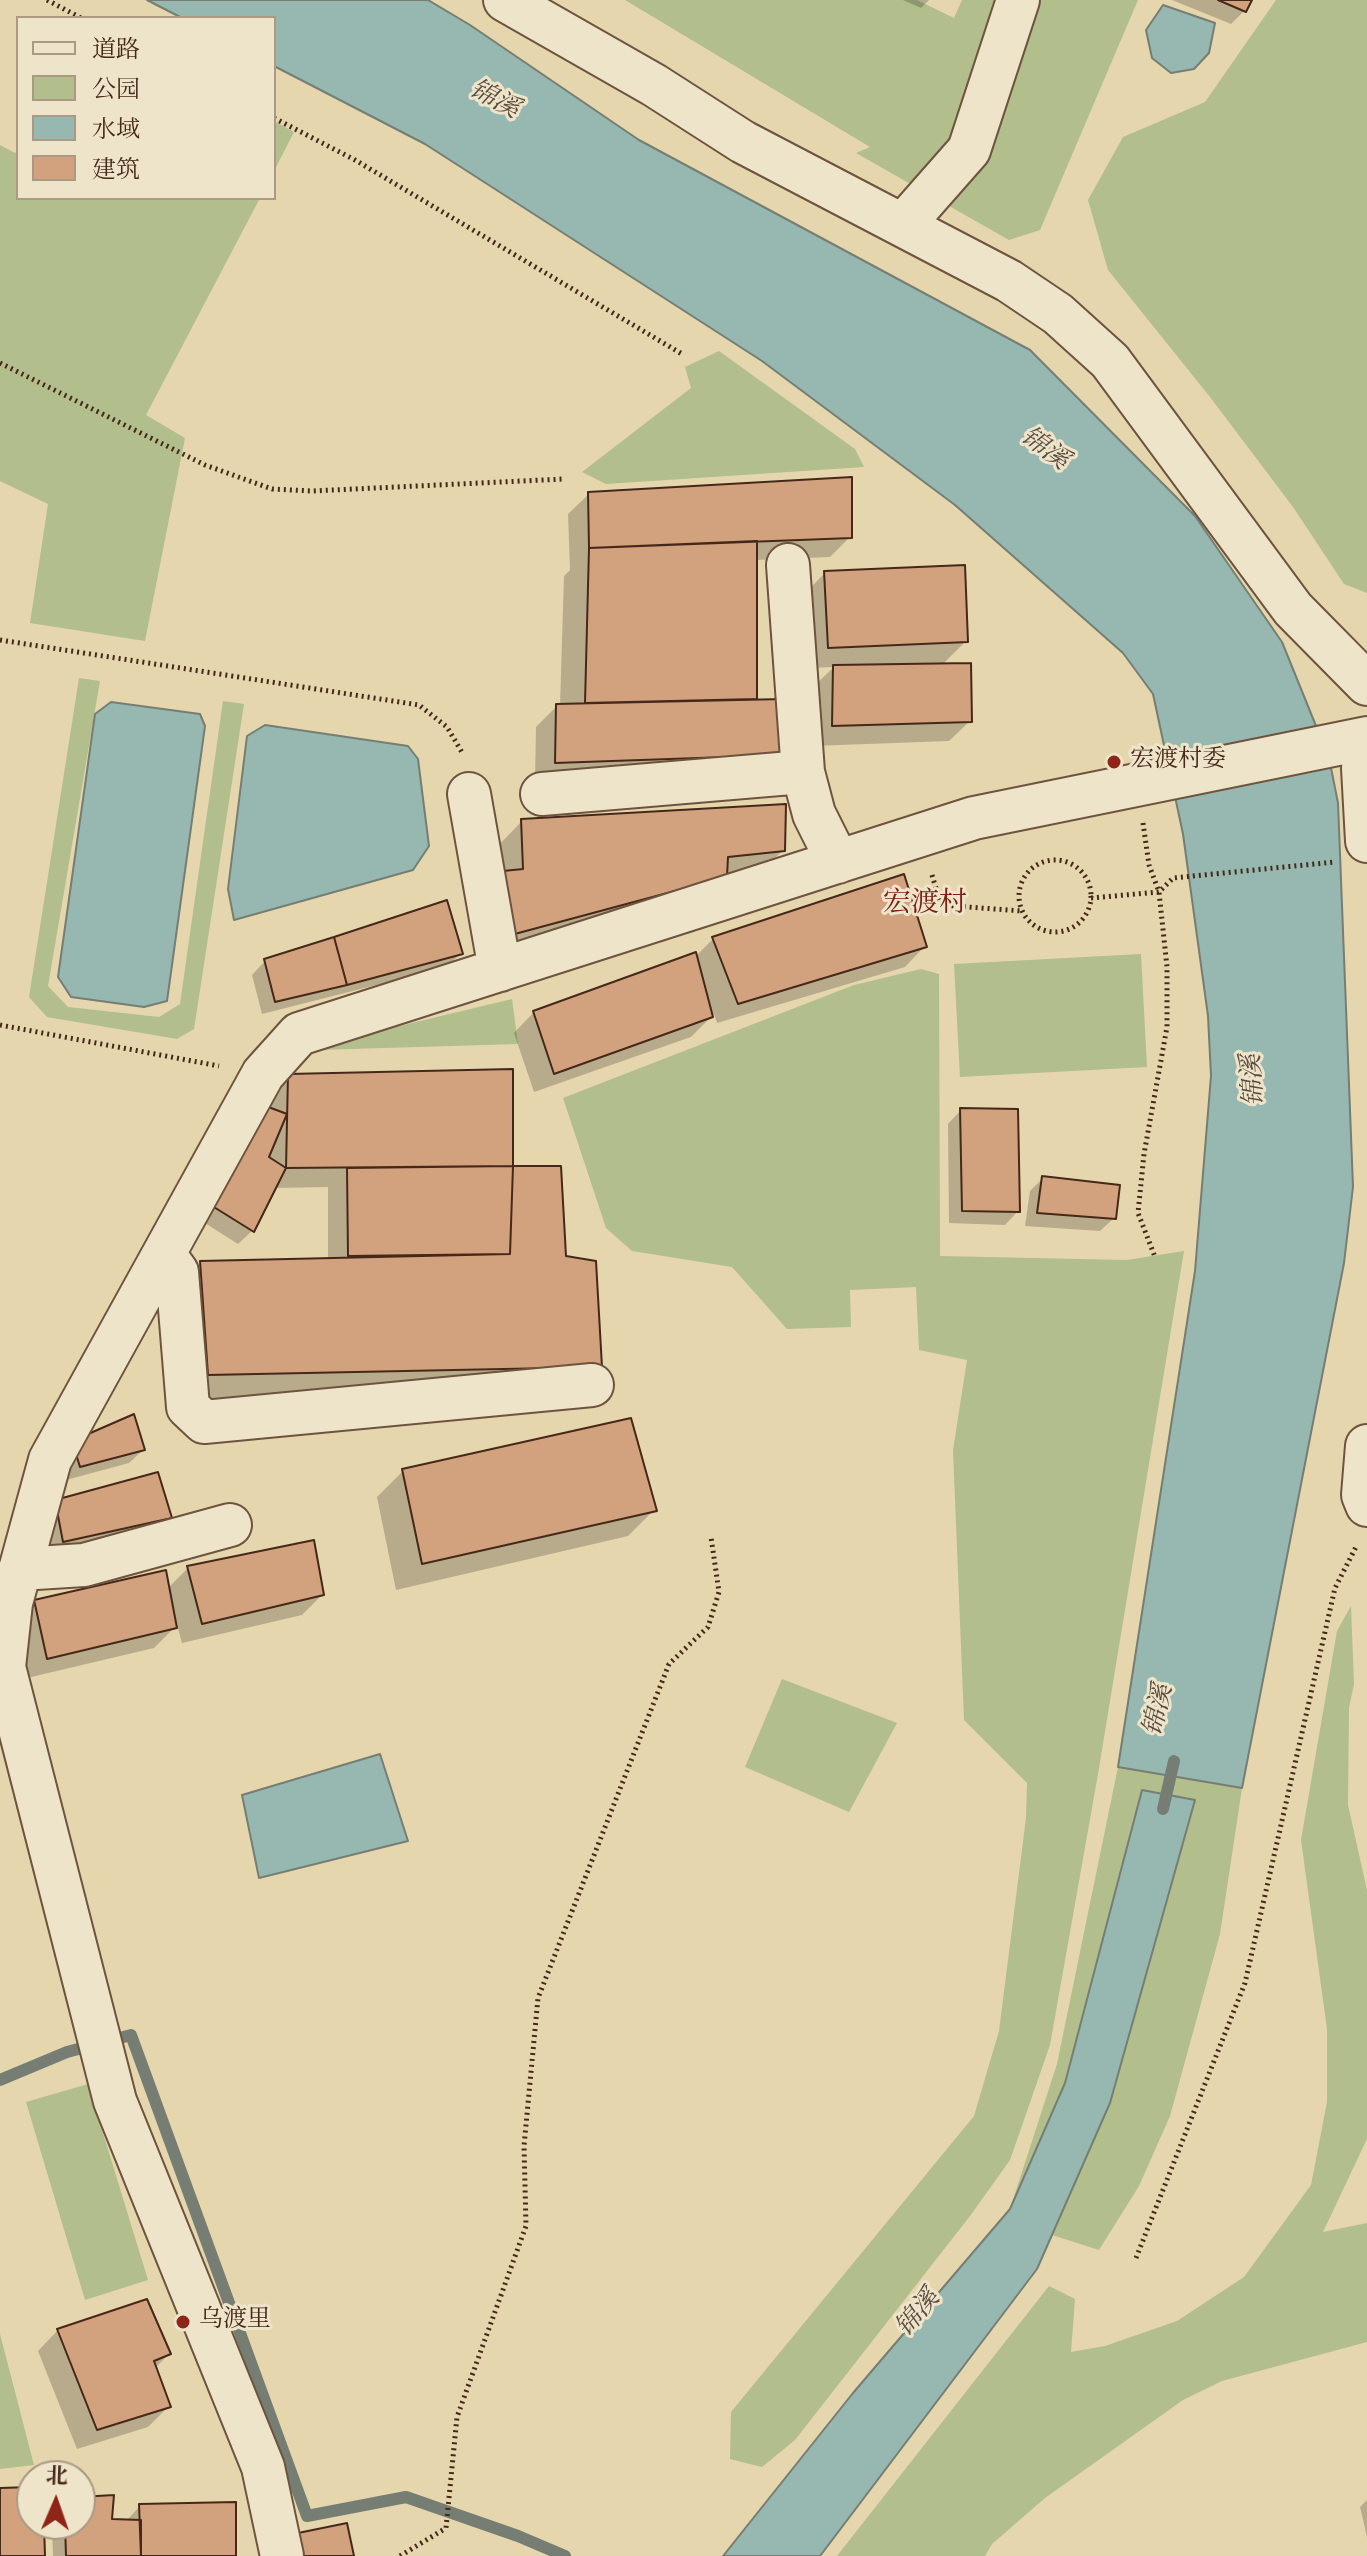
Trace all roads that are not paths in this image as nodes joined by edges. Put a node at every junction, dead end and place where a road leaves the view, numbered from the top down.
1 (505, 0) edge
2 (1018, 0) edge
3 (903, 225) junction
4 (788, 565) dead end
5 (1367, 684) edge
6 (1367, 738) edge
7 (1367, 754) edge
8 (803, 772) junction
9 (469, 794) road end
10 (542, 794) dead end
11 (1352, 852) edge
12 (838, 862) junction
13 (500, 970) junction
14 (164, 1254) junction
15 (592, 1385) dead end
16 (1367, 1446) edge
17 (1364, 1521) edge
18 (230, 1525) dead end
19 (20, 1569) junction
20 (2, 1667) edge
21 (282, 2556) edge

1 - 3 street
2 - 3 street
3 - 5 street
4 - 8 street
6 - 12 street
7 - 11 street
8 - 10 street
8 - 12 street
9 - 13 street
12 - 13 street
13 - 14 street
14 - 15 street
14 - 19 street
16 - 17 street
18 - 19 street
19 - 20 street
20 - 21 street

